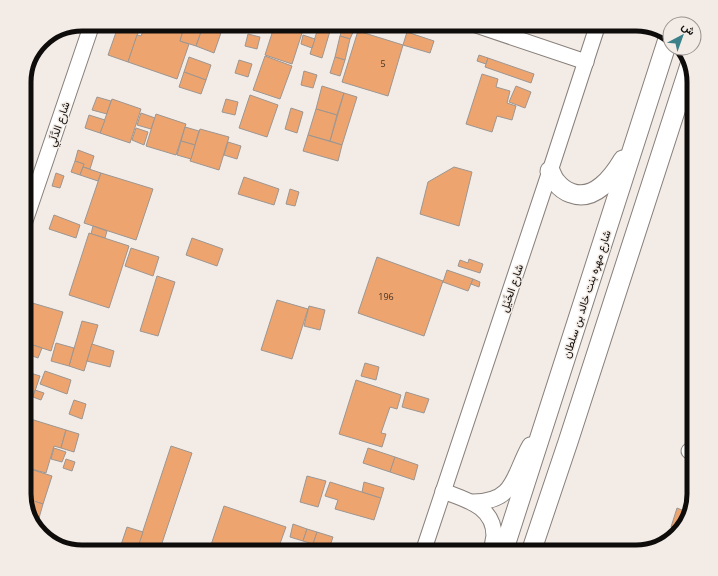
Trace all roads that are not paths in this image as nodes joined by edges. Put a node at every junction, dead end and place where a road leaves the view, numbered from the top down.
1 (90, 31) edge
2 (494, 31) edge
3 (596, 31) edge
4 (662, 56) edge
5 (586, 62) junction
6 (686, 76) edge
7 (636, 137) junction
8 (550, 171) junction
9 (31, 203) edge
10 (543, 428) junction
11 (443, 492) junction
12 (472, 502) junction
13 (425, 545) edge
14 (492, 545) edge
15 (505, 545) edge
16 (533, 545) edge

1 - 9 street, شارع الدَّلَي
2 - 5 street
3 - 5 street, شارع الخَيْل
4 - 7 street, شارع مهره بنت خالد بن سلطان
5 - 8 street, شارع الخَيْل
6 - 16 street
7 - 8 street
7 - 10 street, شارع مهره بنت خالد بن سلطان
8 - 11 street, شارع الخَيْل
10 - 12 street
10 - 15 street, شارع مهره بنت خالد بن سلطان
11 - 12 street
11 - 13 street, شارع الخَيْل
12 - 14 street

